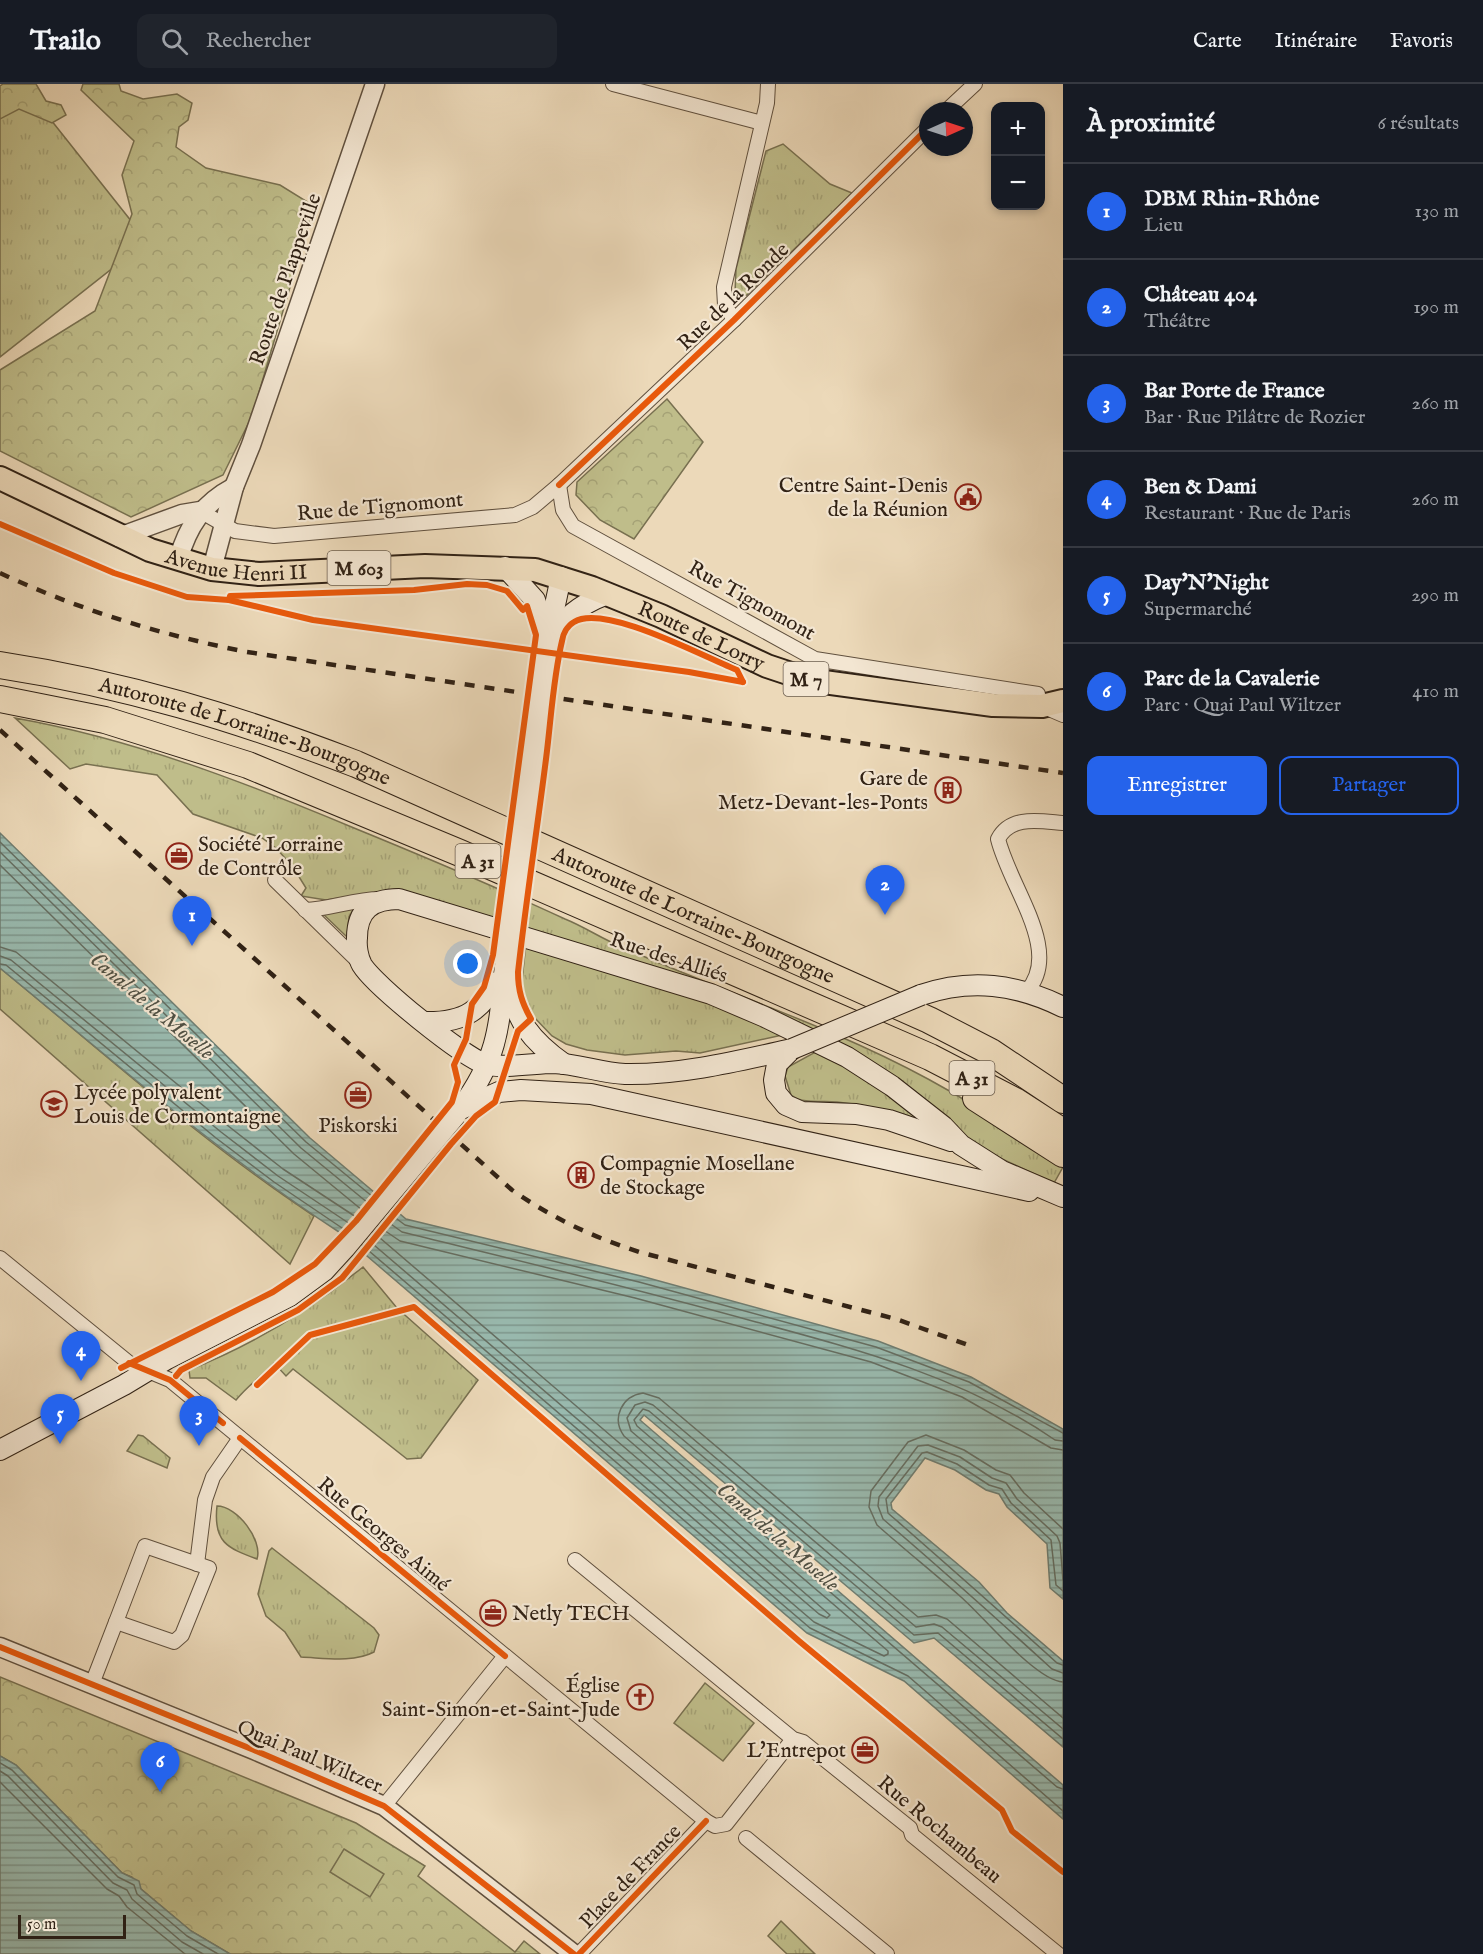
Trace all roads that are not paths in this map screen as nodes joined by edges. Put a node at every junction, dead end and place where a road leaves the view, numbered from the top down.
1 (375, 84) edge
2 (613, 84) edge
3 (768, 84) edge
4 (975, 84) edge
5 (956, 102) edge
6 (762, 123) junction
7 (919, 137) edge
8 (734, 320) junction
9 (0, 478) edge
10 (559, 485) junction
11 (234, 487) junction
12 (200, 511) junction
13 (225, 527) junction
14 (119, 537) junction
15 (178, 560) junction
16 (505, 567) junction
17 (212, 568) junction
18 (561, 577) junction
19 (605, 595) junction
20 (548, 641) junction
21 (0, 665) edge
22 (1063, 685) edge
23 (10, 701) edge
24 (1041, 701) edge
25 (1063, 715) edge
26 (1063, 823) edge
27 (275, 880) dead end
28 (385, 899) junction
29 (1040, 902) dead end
30 (305, 910) junction
31 (362, 965) junction
32 (504, 974) junction
33 (1048, 981) dead end
34 (1027, 991) junction
35 (1063, 1007) edge
36 (424, 1022) junction
37 (876, 1033) junction
38 (792, 1049) junction
39 (564, 1064) junction
40 (488, 1065) junction
41 (1063, 1100) edge
42 (459, 1112) junction
43 (1063, 1132) edge
44 (960, 1145) junction
45 (1063, 1154) edge
46 (1060, 1196) edge
47 (0, 1258) edge
48 (147, 1371) junction
49 (240, 1438) junction
50 (0, 1450) edge
51 (575, 1560) dead end
52 (197, 1564) junction
53 (116, 1622) junction
54 (0, 1647) edge
55 (505, 1656) junction
56 (92, 1684) junction
57 (793, 1739) junction
58 (384, 1806) junction
59 (706, 1821) junction
60 (746, 1838) dead end
61 (1049, 1951) edge
62 (574, 1954) edge
63 (579, 1954) edge
64 (887, 1954) edge

1 - 11 street, Route de Plappeville
2 - 6 street
3 - 6 street
4 - 5 street
6 - 8 street
7 - 8 street, Rue de la Ronde
8 - 10 street, Rue de la Ronde
9 - 14 main road, Avenue Henri II / M 603
10 - 13 street, Rue de Tignomont
10 - 24 street, Rue Tignomont
11 - 12 street
11 - 13 street, Route de Plappeville
12 - 13 street, Rue de Tignomont
12 - 14 street
12 - 15 street
13 - 17 street, Route de Plappeville
14 - 15 main road, Avenue Henri II / M 603
15 - 17 main road, Avenue Henri II / M 603
16 - 17 main road, Avenue Henri II / M 603
16 - 18 main road, Avenue Henri II / M 603
16 - 20 main road
18 - 19 main road, Route de Lorry / M 7
18 - 20 main road
19 - 20 main road
19 - 24 main road, Route de Lorry / M 7
20 - 32 main road, bridge
21 - 41 highway, Autoroute de Lorraine-Bourgogne / A 31
22 - 24 main road, Route de Lorry / M 7
23 - 37 highway, Autoroute de Lorraine-Bourgogne / A 31
24 - 25 street, Rue Tignomont
26 - 29 street
27 - 30 street
28 - 30 street
28 - 31 main road
28 - 44 main road, Rue des Alliés
30 - 31 street
31 - 36 main road
32 - 36 main road
32 - 39 main road
32 - 40 main road
33 - 34 street
34 - 35 main road
34 - 38 main road, bridge
36 - 40 main road
37 - 43 highway, Autoroute de Lorraine-Bourgogne / A 31
37 - 45 highway
38 - 39 main road
38 - 44 main road
39 - 40 main road
40 - 42 main road
42 - 46 main road, Rue des Alliés
42 - 48 main road, bridge
44 - 46 main road, Rue des Alliés
47 - 48 street, Rue Georges Aimé
48 - 49 street, Rue Georges Aimé
48 - 50 main road
49 - 52 street
49 - 55 street, Rue Georges Aimé
51 - 57 street, Rue Rochambeau
52 - 53 street
52 - 53 street
53 - 56 street
54 - 56 street, Quai Paul Wiltzer
55 - 58 street
55 - 59 street, Place de France
56 - 58 street, Quai Paul Wiltzer
57 - 59 street
57 - 61 street, Rue Rochambeau
58 - 62 street, Quai Paul Wiltzer
59 - 63 street, Place de France
60 - 64 street

